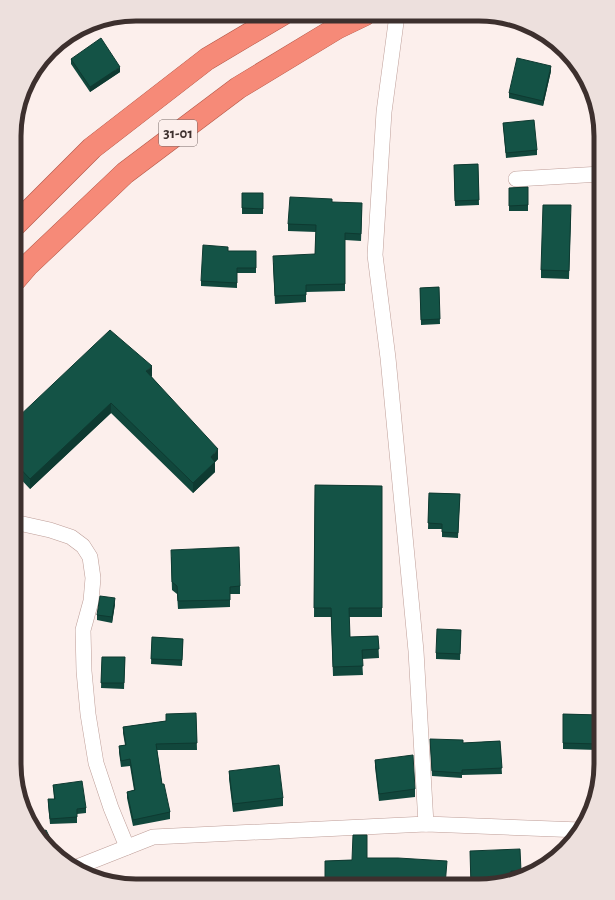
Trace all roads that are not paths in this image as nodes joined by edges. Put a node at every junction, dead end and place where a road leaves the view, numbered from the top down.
1 (271, 21) edge
2 (352, 21) edge
3 (397, 21) edge
4 (594, 174) edge
5 (516, 179) dead end
6 (21, 219) edge
7 (21, 273) edge
8 (21, 524) edge
9 (426, 824) junction
10 (574, 830) edge
11 (127, 847) junction
12 (81, 865) edge

1 - 6 highway, 31-01
2 - 7 highway, 31-01
3 - 9 street
4 - 5 street
8 - 11 street
9 - 10 street
9 - 11 street
11 - 12 street

